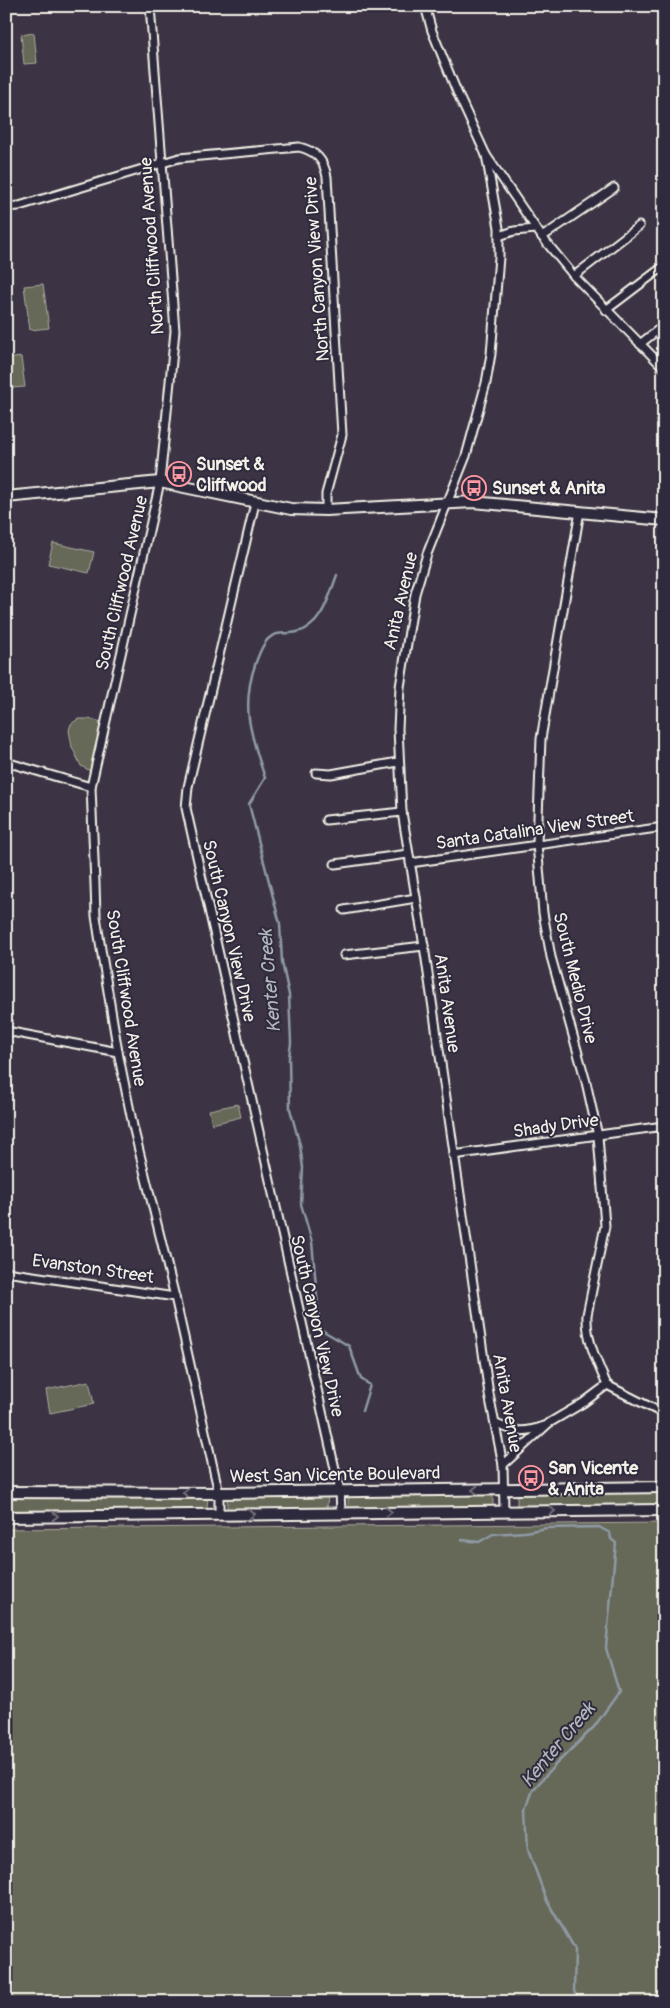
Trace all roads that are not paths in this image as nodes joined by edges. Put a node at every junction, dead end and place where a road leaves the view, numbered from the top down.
1 (150, 6) edge
2 (425, 6) edge
3 (486, 155) junction
4 (161, 165) junction
5 (614, 188) dead end
6 (6, 207) edge
7 (639, 226) dead end
8 (536, 228) junction
9 (499, 236) junction
10 (542, 237) junction
11 (664, 266) edge
12 (574, 276) junction
13 (606, 310) junction
14 (664, 325) edge
15 (640, 344) junction
16 (664, 368) edge
17 (160, 482) junction
18 (6, 497) edge
19 (255, 503) junction
20 (447, 504) junction
21 (326, 510) junction
22 (580, 511) junction
23 (664, 520) edge
24 (6, 762) edge
25 (398, 762) junction
26 (316, 772) dead end
27 (91, 787) junction
28 (402, 812) junction
29 (326, 820) dead end
30 (664, 827) edge
31 (537, 844) junction
32 (408, 854) junction
33 (410, 863) junction
34 (335, 864) dead end
35 (416, 898) junction
36 (344, 910) dead end
37 (424, 946) junction
38 (344, 955) dead end
39 (6, 1030) edge
40 (118, 1052) junction
41 (664, 1126) edge
42 (598, 1136) junction
43 (453, 1155) junction
44 (6, 1272) edge
45 (175, 1297) junction
46 (607, 1385) junction
47 (664, 1414) edge
48 (549, 1423) junction
49 (496, 1424) junction
50 (503, 1465) junction
51 (664, 1486) edge
52 (504, 1490) junction
53 (340, 1491) junction
54 (6, 1492) edge
55 (219, 1493) junction
56 (664, 1510) edge
57 (504, 1511) junction
58 (341, 1513) junction
59 (219, 1515) junction
60 (6, 1517) edge

1 - 4 street, North Cliffwood Avenue
2 - 3 street
3 - 8 street
3 - 9 street, Anita Avenue
4 - 6 street, North Canyon View Drive
4 - 17 street, North Cliffwood Avenue
4 - 21 street, North Canyon View Drive
5 - 10 street
7 - 12 street
8 - 9 street
8 - 10 street
9 - 20 street, Anita Avenue
10 - 12 street
11 - 13 street
12 - 13 street
13 - 15 street
14 - 15 street
15 - 16 street
17 - 18 main road
17 - 19 main road
17 - 27 street, South Cliffwood Avenue
19 - 21 main road
19 - 53 street, South Canyon View Drive
20 - 21 main road
20 - 22 main road
20 - 25 street, Anita Avenue
22 - 23 main road
22 - 31 street, South Medio Drive
24 - 27 street
25 - 26 street
25 - 28 street, Anita Avenue
27 - 40 street, South Cliffwood Avenue
28 - 29 street
28 - 32 street, Anita Avenue
30 - 31 street, Santa Catalina View Street
31 - 33 street, Santa Catalina View Street
31 - 42 street, South Medio Drive
32 - 33 street, Anita Avenue
32 - 34 street
33 - 35 street, Anita Avenue
35 - 36 street
35 - 37 street, Anita Avenue
37 - 38 street
37 - 43 street, Anita Avenue
39 - 40 street
40 - 45 street, South Cliffwood Avenue
41 - 42 street, Shady Drive
42 - 43 street, Shady Drive
42 - 46 street, South Medio Drive
43 - 49 street, Anita Avenue
44 - 45 street, Evanston Street
45 - 55 street, South Cliffwood Avenue
46 - 47 street
46 - 48 street
48 - 49 street
48 - 50 street
49 - 50 street, Anita Avenue
50 - 52 street, Anita Avenue
51 - 52 main road, West San Vicente Boulevard
52 -> 53 main road, West San Vicente Boulevard
52 - 57 street, Anita Avenue
53 - 55 main road, West San Vicente Boulevard
53 - 58 street, South Canyon View Drive
55 -> 54 main road, West San Vicente Boulevard
55 - 59 street, South Cliffwood Avenue
57 -> 56 main road
58 -> 57 main road
59 -> 58 main road
60 -> 59 main road

